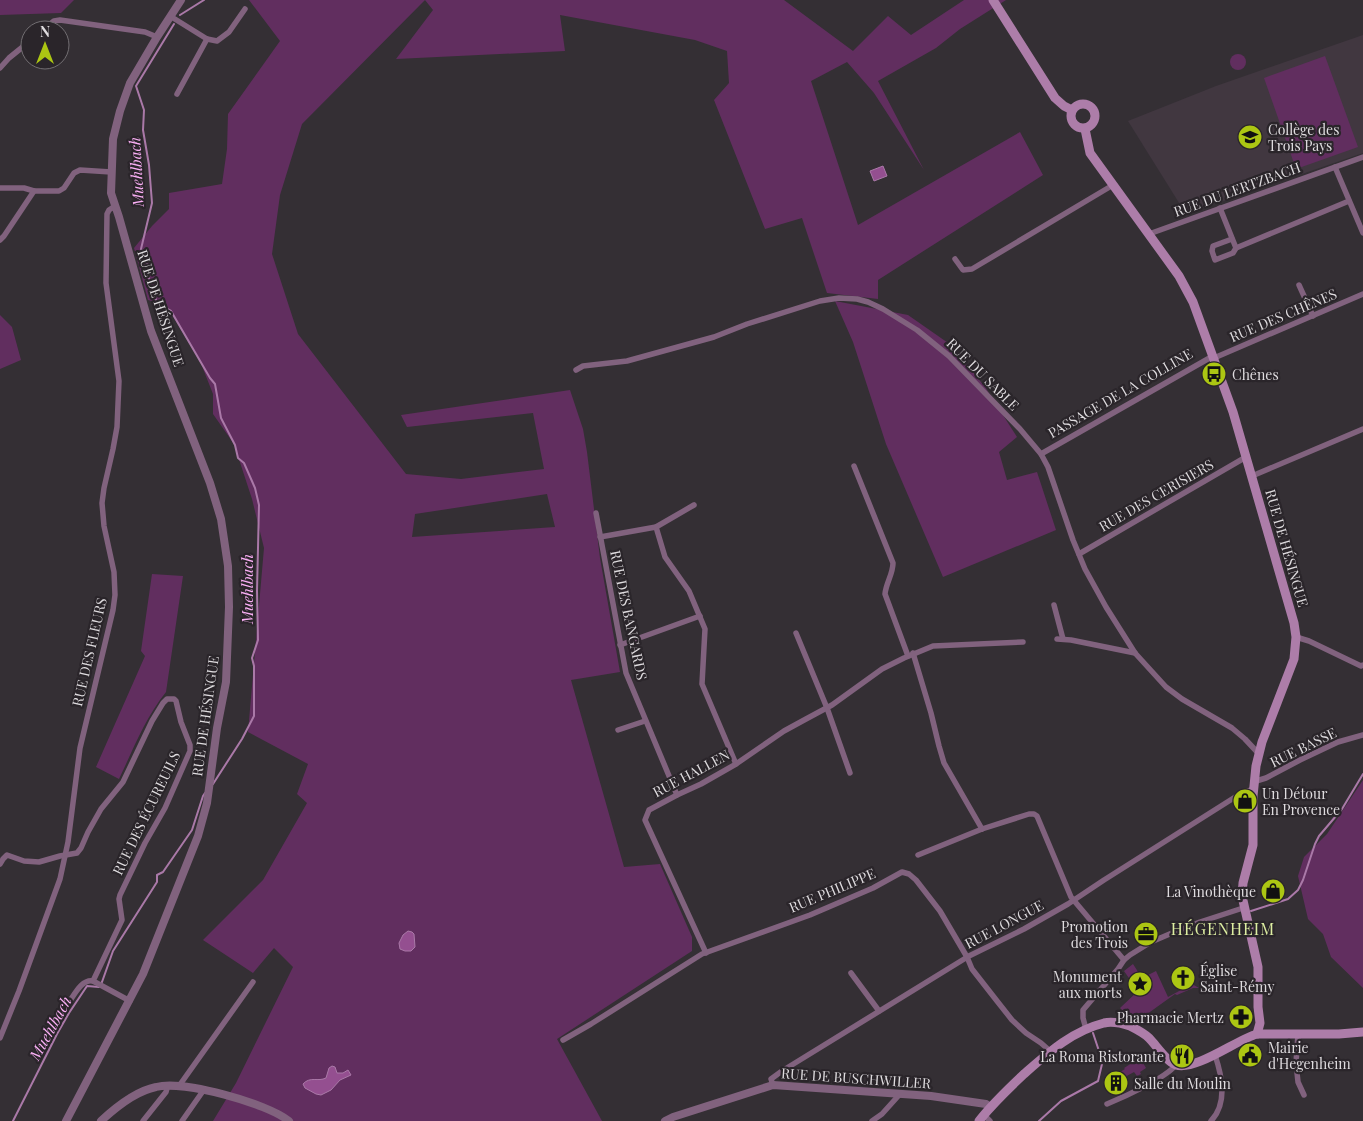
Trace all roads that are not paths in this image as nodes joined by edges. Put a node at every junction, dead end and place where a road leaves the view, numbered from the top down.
1 (181, 0) edge
2 (993, 0) edge
3 (245, 9) dead end
4 (170, 16) junction
5 (70, 21) edge
6 (157, 37) junction
7 (207, 39) junction
8 (20, 49) edge
9 (0, 68) edge
10 (177, 94) dead end
11 (1072, 110) junction
12 (1085, 129) junction
13 (1363, 157) edge
14 (1335, 167) junction
15 (111, 172) junction
16 (1113, 186) junction
17 (0, 188) edge
18 (34, 191) junction
19 (1349, 200) junction
20 (115, 206) junction
21 (1220, 208) junction
22 (1363, 233) edge
23 (1149, 234) junction
24 (1232, 239) junction
25 (0, 240) edge
26 (1236, 248) junction
27 (955, 259) dead end
28 (1299, 285) dead end
29 (1363, 294) edge
30 (1313, 316) junction
31 (1213, 357) junction
32 (576, 370) dead end
33 (1363, 429) edge
34 (1041, 454) junction
35 (1246, 457) junction
36 (854, 466) dead end
37 (1252, 476) junction
38 (694, 505) dead end
39 (596, 513) dead end
40 (656, 527) junction
41 (600, 537) junction
42 (1079, 554) junction
43 (1054, 605) dead end
44 (700, 616) junction
45 (796, 633) dead end
46 (1296, 638) junction
47 (1024, 642) dead end
48 (620, 645) junction
49 (1134, 653) junction
50 (910, 655) junction
51 (1363, 665) edge
52 (827, 708) junction
53 (645, 721) junction
54 (618, 730) dead end
55 (1363, 735) edge
56 (1259, 754) junction
57 (736, 764) junction
58 (850, 773) dead end
59 (1253, 786) junction
60 (677, 795) junction
61 (982, 830) junction
62 (66, 855) junction
63 (918, 855) dead end
64 (0, 864) edge
65 (1074, 900) junction
66 (1244, 908) junction
67 (706, 952) junction
68 (967, 957) junction
69 (1124, 960) junction
70 (850, 973) dead end
71 (95, 982) junction
72 (253, 982) dead end
73 (130, 1001) junction
74 (67, 1005) dead end
75 (879, 1011) junction
76 (1086, 1029) junction
77 (1363, 1032) edge
78 (1257, 1034) junction
79 (1298, 1034) junction
80 (0, 1038) edge
81 (563, 1040) dead end
82 (1050, 1051) junction
83 (1215, 1055) junction
84 (1176, 1065) junction
85 (168, 1085) junction
86 (772, 1085) junction
87 (179, 1086) junction
88 (203, 1091) junction
89 (900, 1094) junction
90 (1304, 1095) dead end
91 (1107, 1104) dead end
92 (990, 1107) junction
93 (984, 1119) edge
94 (66, 1121) edge
95 (101, 1121) edge
96 (143, 1121) edge
97 (182, 1121) edge
98 (289, 1121) edge
99 (665, 1121) edge
100 (872, 1121) edge
101 (1211, 1121) edge

1 - 4 street
2 - 11 main road
3 - 7 street
4 - 6 street
4 - 7 street
5 - 6 street
6 - 15 street
7 - 10 street
8 - 9 street
11 - 12 main road
11 - 12 main road
12 - 16 main road, RUE DE HÉSINGUE
13 - 14 street, RUE DU LERTZBACH
14 - 19 street
14 - 21 street, RUE DU LERTZBACH
15 - 18 street
15 - 20 street
16 - 23 main road, RUE DE HÉSINGUE
16 - 27 street
17 - 18 street
18 - 25 street
19 - 22 street
19 - 26 street
20 - 62 street, RUE DES FLEURS
20 - 73 street, RUE DE HÉSINGUE
21 - 23 street, RUE DU LERTZBACH
21 - 24 street
23 - 31 main road, RUE DE HÉSINGUE
24 - 26 street
24 - 26 street
28 - 30 street
29 - 30 street, RUE DES CHÊNES
30 - 31 street, RUE DES CHÊNES
31 - 34 street, PASSAGE DE LA COLLINE
31 - 35 main road, RUE DE HÉSINGUE
32 - 34 street, RUE DU SABLE
33 - 37 street
34 - 42 street, RUE DU SABLE
35 - 37 main road, RUE DE HÉSINGUE
35 - 42 street, RUE DES CERISIERS
36 - 50 street
37 - 46 main road, RUE DE HÉSINGUE
38 - 40 street
39 - 41 street, RUE DES BANGARDS
40 - 41 street
40 - 44 street
41 - 48 street, RUE DES BANGARDS
42 - 49 street, RUE DU SABLE
43 - 49 street
44 - 48 street
44 - 57 street
45 - 52 street
46 - 51 street
46 - 56 main road, RUE DE HÉSINGUE
47 - 50 street, RUE HALLEN
48 - 53 street, RUE DES BANGARDS
49 - 56 street, RUE DU SABLE
50 - 52 street, RUE HALLEN
50 - 61 street
52 - 57 street, RUE HALLEN
52 - 58 street
53 - 54 street
53 - 60 street, RUE DES BANGARDS
55 - 59 street, RUE BASSE
56 - 59 main road, RUE DE HÉSINGUE
57 - 60 street, RUE HALLEN
59 - 65 street, RUE LONGUE
59 - 66 main road, RUE DE HÉSINGUE
60 - 67 street, RUE HALLEN
61 - 63 street
61 - 65 street
62 - 64 street
62 - 71 street, RUE DES ÉCUREUILS
62 - 80 street, RUE DES FLEURS
65 - 68 street, RUE LONGUE
65 - 69 street
66 - 69 street
66 - 78 main road, RUE DE HÉSINGUE
67 - 68 street, RUE PHILIPPE
67 - 81 street, RUE PHILIPPE
68 - 75 street, RUE LONGUE
68 - 82 street, RUE PHILIPPE
69 - 76 street
70 - 75 street
71 - 73 street
71 - 74 street
72 - 87 street
73 - 94 street, RUE DE HÉSINGUE
75 - 86 street, RUE LONGUE
76 - 82 main road
76 - 84 main road
77 - 79 main road
78 - 79 main road
78 - 83 main road
79 - 90 street
82 - 92 main road
83 - 84 main road
83 - 101 street
84 - 91 street
85 - 87 street
85 - 95 street
85 - 96 street
86 - 89 street, RUE DE BUSCHWILLER
86 - 99 street, RUE DE BUSCHWILLER
87 - 88 street
88 - 97 street
88 - 98 street
89 - 92 street, RUE DE BUSCHWILLER
89 - 100 street
92 - 93 main road

